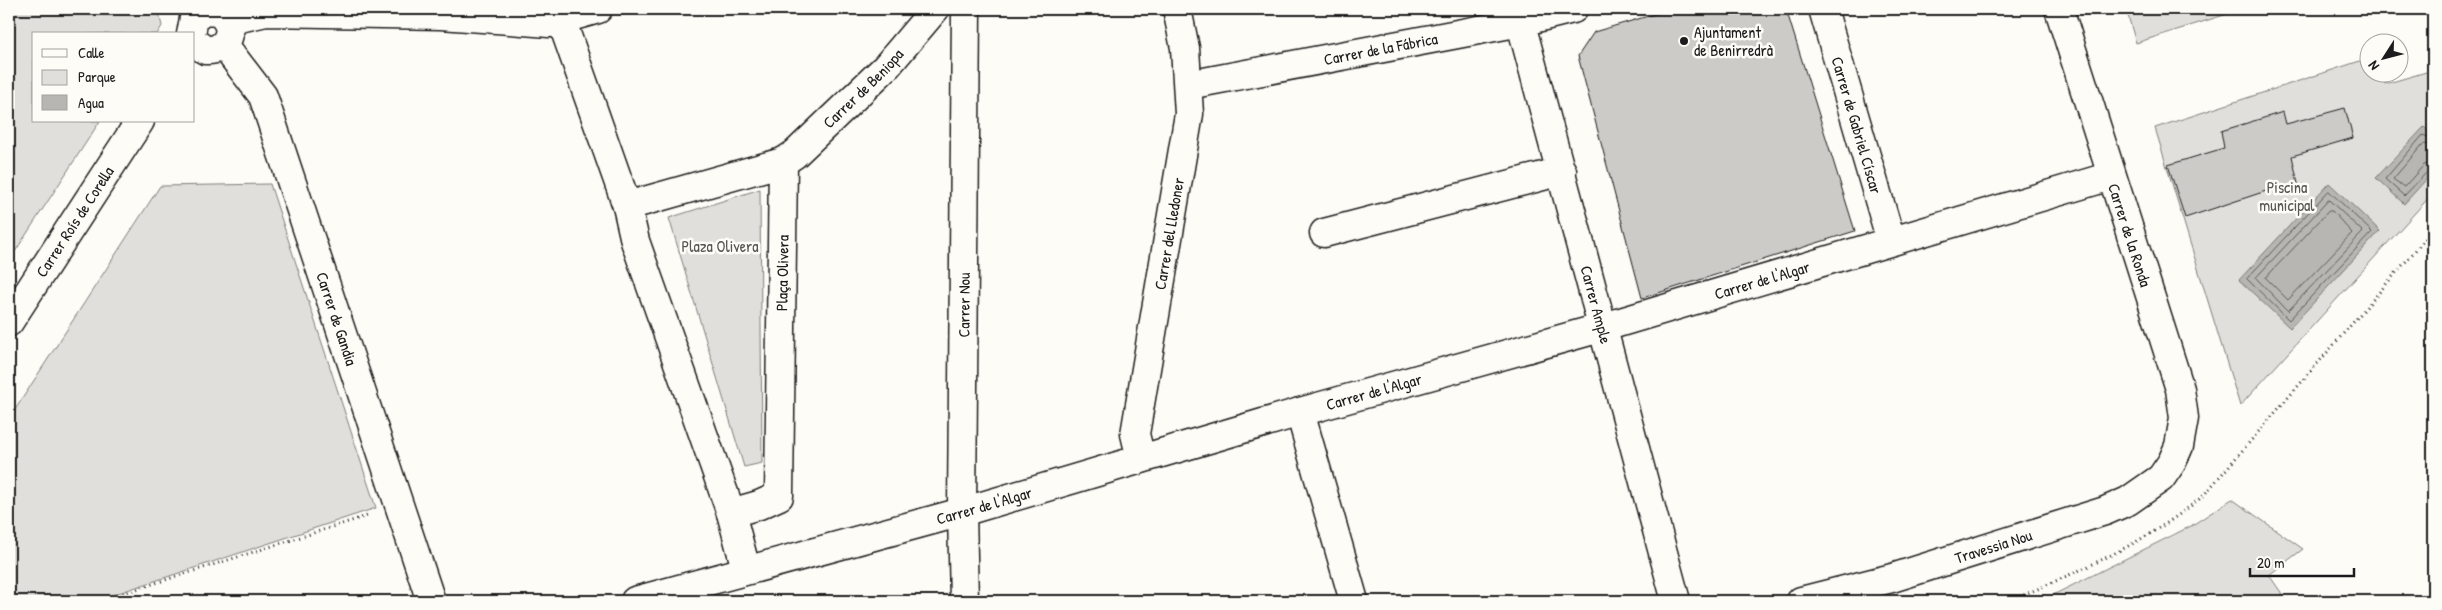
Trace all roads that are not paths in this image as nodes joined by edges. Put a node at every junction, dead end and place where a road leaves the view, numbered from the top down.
1 (598, 9) edge
2 (935, 9) edge
3 (966, 9) edge
4 (1177, 9) edge
5 (1573, 9) edge
6 (1824, 9) edge
7 (2059, 9) edge
8 (440, 12) edge
9 (1519, 16) edge
10 (561, 19) junction
11 (192, 32) edge
12 (226, 33) junction
13 (195, 36) edge
14 (1188, 85) junction
15 (139, 122) edge
16 (783, 162) junction
17 (1562, 171) junction
18 (2111, 176) junction
19 (627, 206) junction
20 (1324, 233) dead end
21 (1891, 241) junction
22 (9, 322) edge
23 (1604, 327) junction
24 (1300, 412) junction
25 (1141, 459) junction
26 (2172, 462) joint
27 (962, 512) junction
28 (731, 513) junction
29 (746, 569) junction
30 (431, 601) edge
31 (635, 601) edge
32 (964, 601) edge
33 (1354, 601) edge
34 (1676, 601) edge
35 (1800, 601) edge

1 - 10 street
2 - 16 street, Carrer de Beniopa
3 - 27 street, Carrer Nou
4 - 14 street, Carrer del Lledoner
5 - 9 street, Carrer de la Fábrica
6 - 21 street, Carrer de Gabriel Císcar
7 - 18 street, Carrer de la Ronda
8 - 10 street
8 - 12 street
9 - 14 street, Carrer de la Fábrica
9 - 17 street, Carrer Ample
10 - 19 street
11 - 12 street
12 - 13 street
12 - 30 street, Carrer de Gandia
14 - 25 street, Carrer del Lledoner
15 - 22 street, Carrer Roís de Corella
16 - 19 street
16 - 28 street, Plaça Olivera
17 - 20 street
17 - 23 street, Carrer Ample
18 - 21 street, Carrer de l'Algar
18 - 26 street, Carrer de la Ronda
19 - 28 street
21 - 23 street, Carrer de l'Algar
23 - 24 street, Carrer de l'Algar
23 - 34 street, Carrer Ample
24 - 25 street, Carrer de l'Algar
24 - 33 street
25 - 27 street, Carrer de l'Algar
26 - 35 street, Travessia Nou
27 - 29 street, Carrer de l'Algar
27 - 32 street, Carrer Nou
28 - 29 street
29 - 31 street, Carrer de l'Algar

